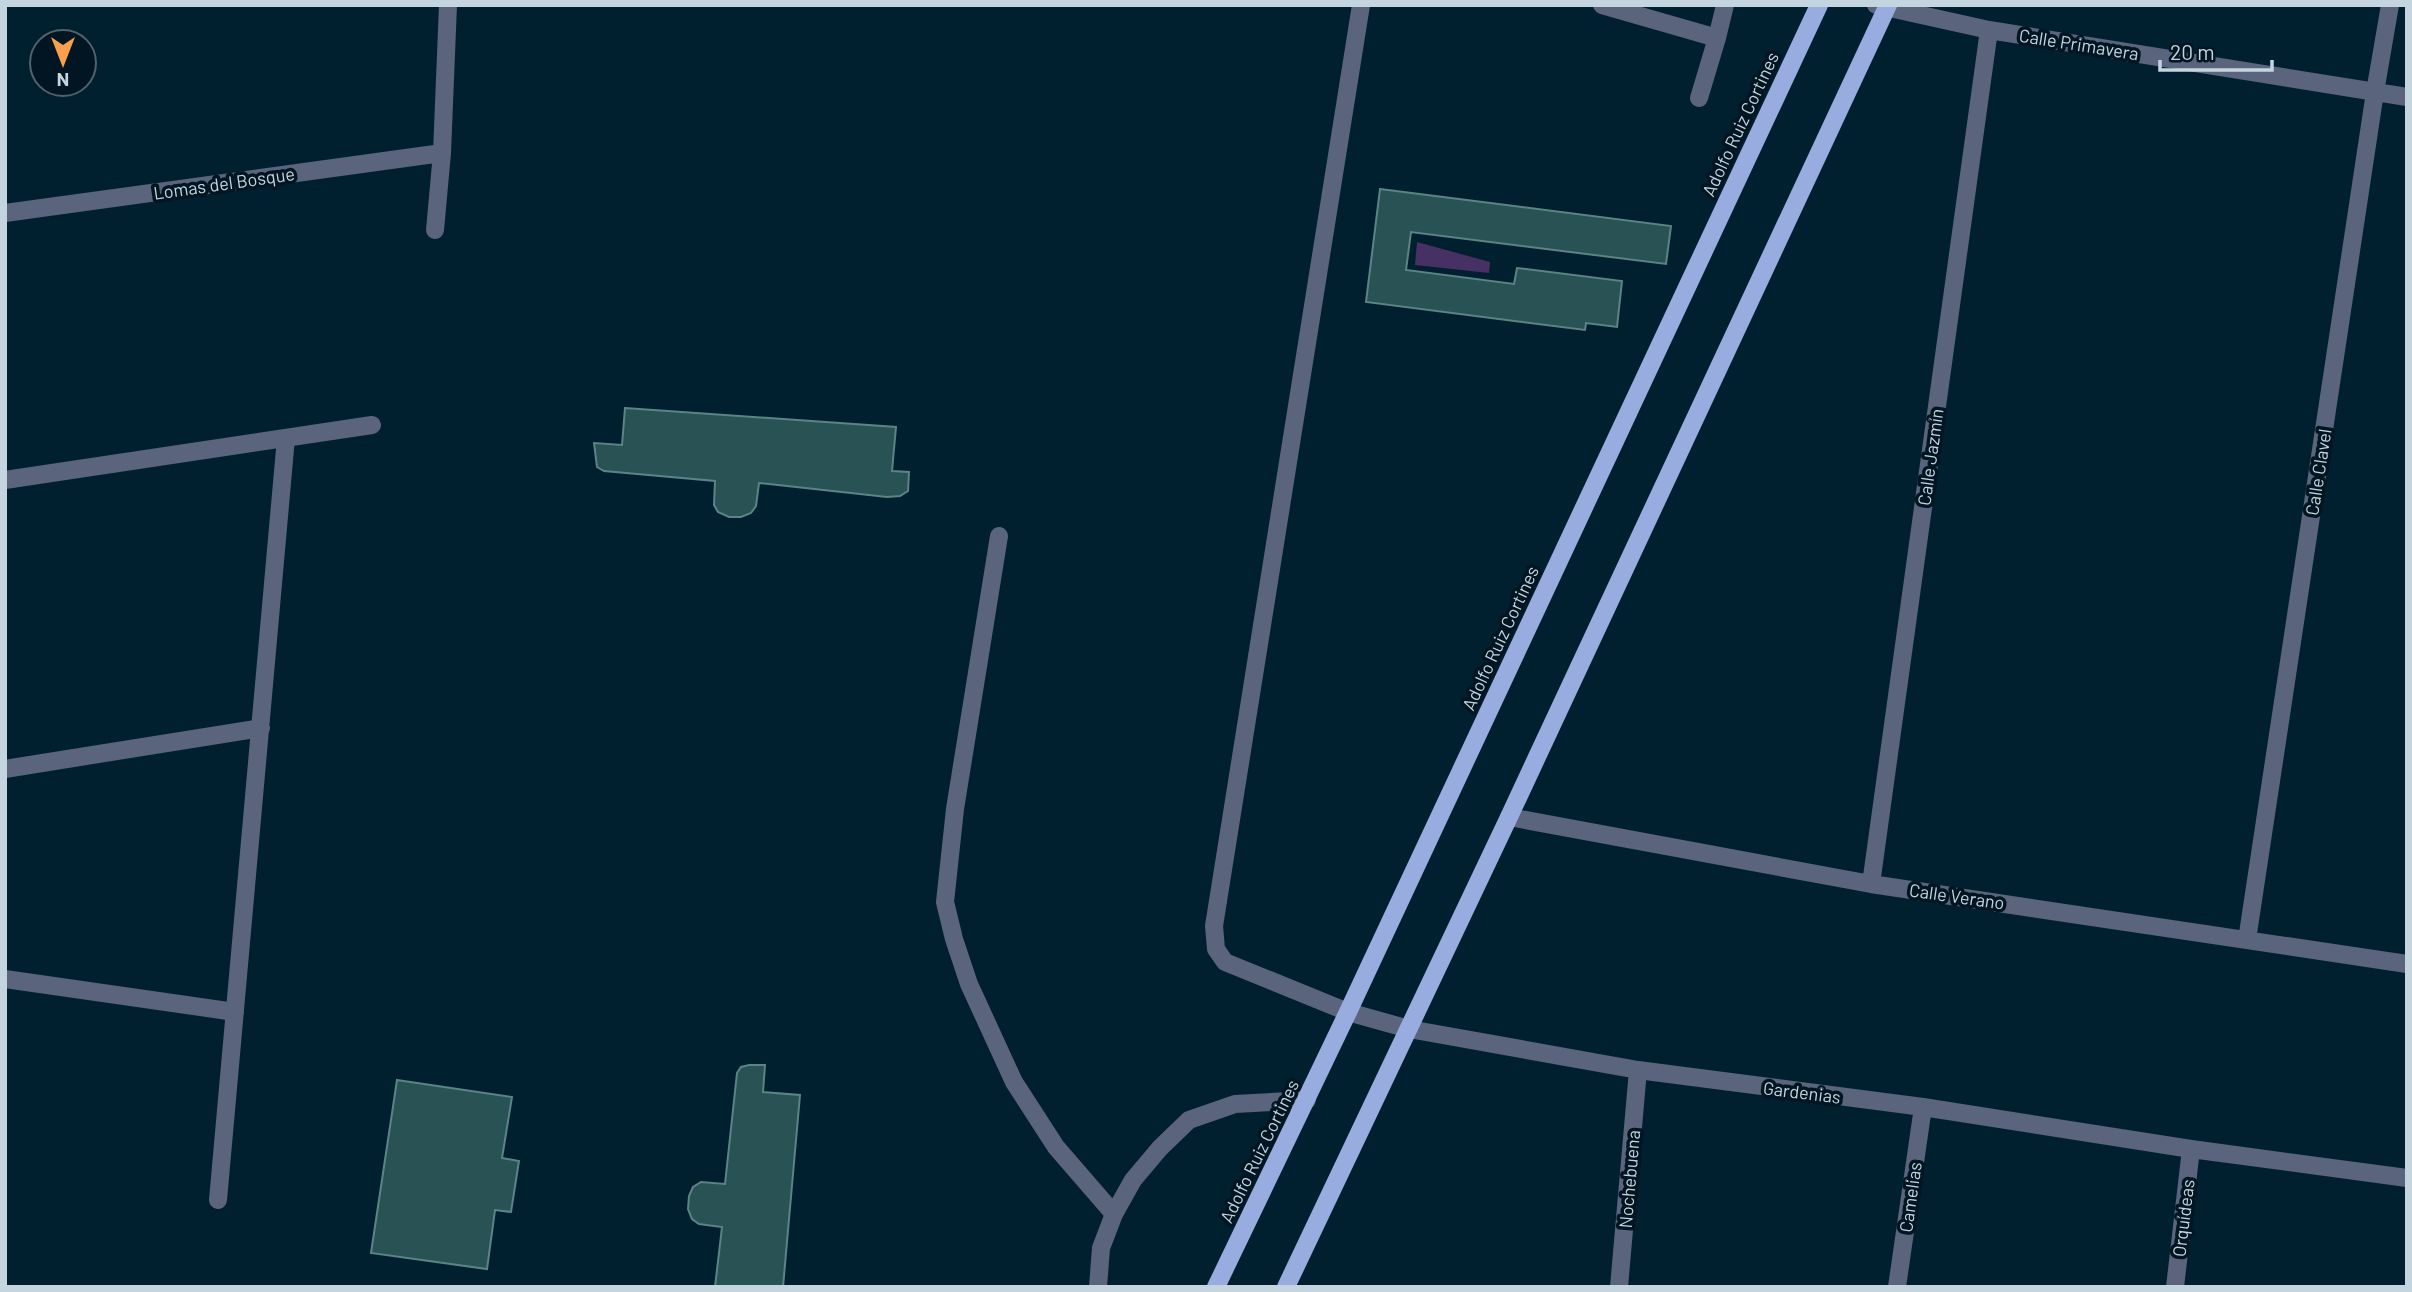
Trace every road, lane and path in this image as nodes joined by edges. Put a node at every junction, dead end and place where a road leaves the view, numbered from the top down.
1 (448, 5) edge
2 (1360, 5) edge
3 (1602, 5) edge
4 (1725, 5) edge
5 (1819, 5) edge
6 (2390, 5) edge
7 (1884, 6) edge
8 (1989, 30) junction
9 (1717, 38) junction
10 (2375, 92) junction
11 (2407, 97) edge
12 (1699, 98) dead end
13 (442, 153) junction
14 (5, 213) edge
15 (435, 229) dead end
16 (372, 425) dead end
17 (286, 439) junction
18 (5, 481) edge
19 (999, 536) dead end
20 (261, 728) junction
21 (5, 769) edge
22 (1509, 817) junction
23 (1871, 884) junction
24 (2247, 940) junction
25 (2407, 964) edge
26 (5, 979) edge
27 (235, 1012) junction
28 (1348, 1012) junction
29 (1409, 1030) junction
30 (1638, 1070) junction
31 (1307, 1100) junction
32 (1923, 1107) junction
33 (2191, 1149) junction
34 (2407, 1178) edge
35 (218, 1199) dead end
36 (1114, 1214) junction
37 (1098, 1287) edge
38 (1216, 1287) edge
39 (1286, 1287) edge
40 (1619, 1287) edge
41 (1898, 1287) edge
42 (2175, 1287) edge

1 - 13 street
2 - 28 street, Gardenias
3 - 9 street
4 - 9 street
5 - 28 main road, Adolfo Ruiz Cortines
6 - 10 street, Calle Clavel
7 - 8 street, Calle Primavera
7 - 22 main road
8 - 10 street, Calle Primavera
8 - 23 street, Calle Jazmín
9 - 12 street
10 - 11 street, Calle Primavera
10 - 24 street, Calle Clavel
13 - 14 street, Lomas del Bosque
13 - 15 street
16 - 17 street
17 - 18 street
17 - 20 street
19 - 36 street
20 - 21 street
20 - 27 street
22 - 23 street, Calle Verano
22 - 29 main road
23 - 24 street, Calle Verano
24 - 25 street, Calle Verano
26 - 27 street
27 - 35 street
28 - 29 street, Gardenias
28 - 31 main road, Adolfo Ruiz Cortines
29 - 30 street, Gardenias
29 - 39 main road
30 - 32 street, Gardenias
30 - 40 street, Nochebuena
31 - 36 street
31 - 38 main road, Adolfo Ruiz Cortines
32 - 33 street, Gardenias
32 - 41 street, Camelias
33 - 34 street, Gardenias
33 - 42 street, Orquídeas
36 - 37 street

